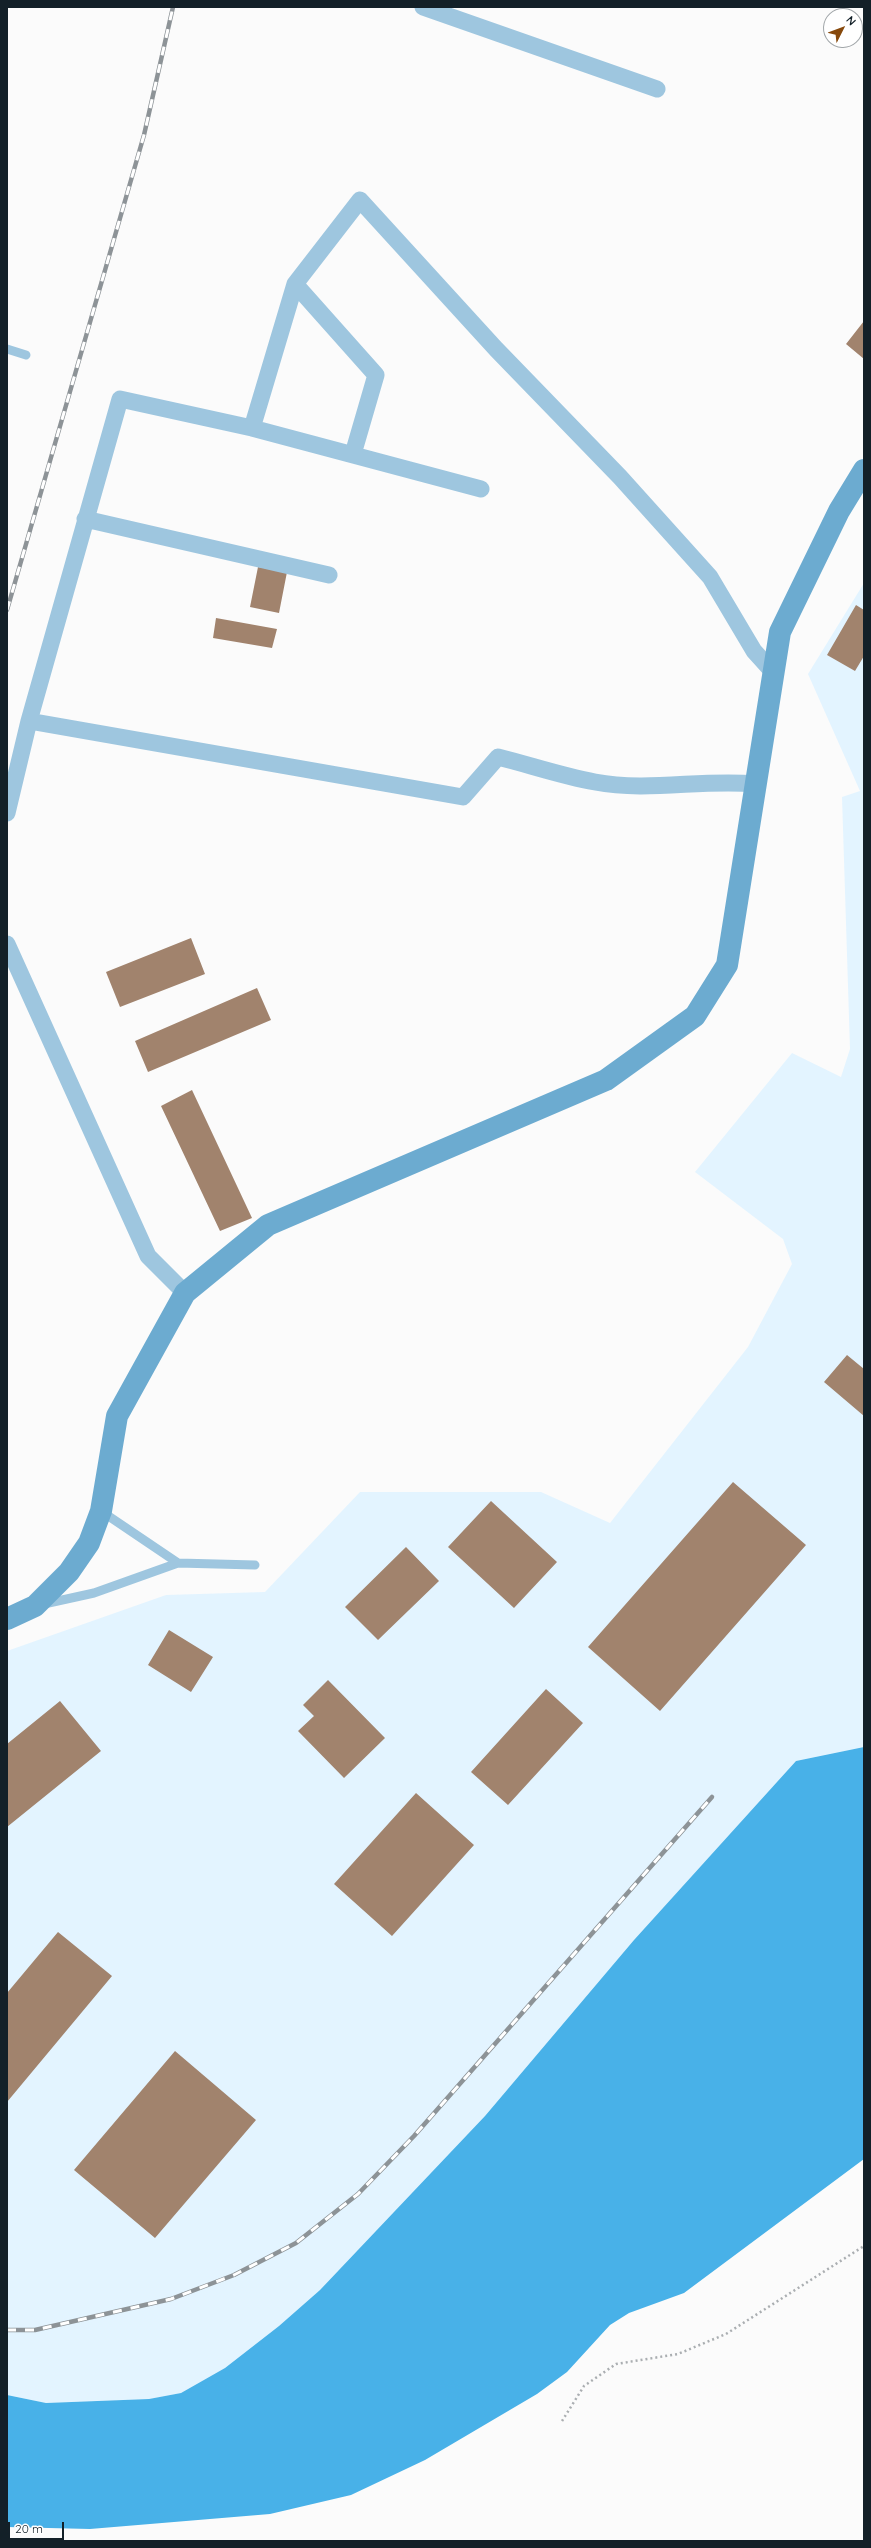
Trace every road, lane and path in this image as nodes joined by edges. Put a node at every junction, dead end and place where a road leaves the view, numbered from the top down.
1 (423, 7) edge
2 (657, 89) dead end
3 (296, 284) junction
4 (7, 349) edge
5 (26, 354) dead end
6 (252, 428) junction
7 (353, 454) junction
8 (864, 470) edge
9 (481, 488) dead end
10 (85, 519) junction
11 (329, 575) dead end
12 (773, 672) junction
13 (29, 721) junction
14 (755, 784) junction
15 (7, 813) edge
16 (7, 944) edge
17 (185, 1293) junction
18 (101, 1511) junction
19 (178, 1563) junction
20 (255, 1565) dead end
21 (35, 1606) junction
22 (7, 1619) edge
23 (864, 2246) edge
24 (562, 2421) dead end

1 - 2 street
3 - 6 street
3 - 7 street
3 - 12 street
4 - 5 lane
6 - 7 street
6 - 10 street
7 - 9 street
8 - 12 street
10 - 11 street
10 - 13 street
12 - 14 street
13 - 14 street
13 - 15 street
14 - 17 street
16 - 17 street
17 - 18 street
18 - 19 lane
18 - 21 street
19 - 20 lane
19 - 21 lane
21 - 22 street
23 - 24 path

